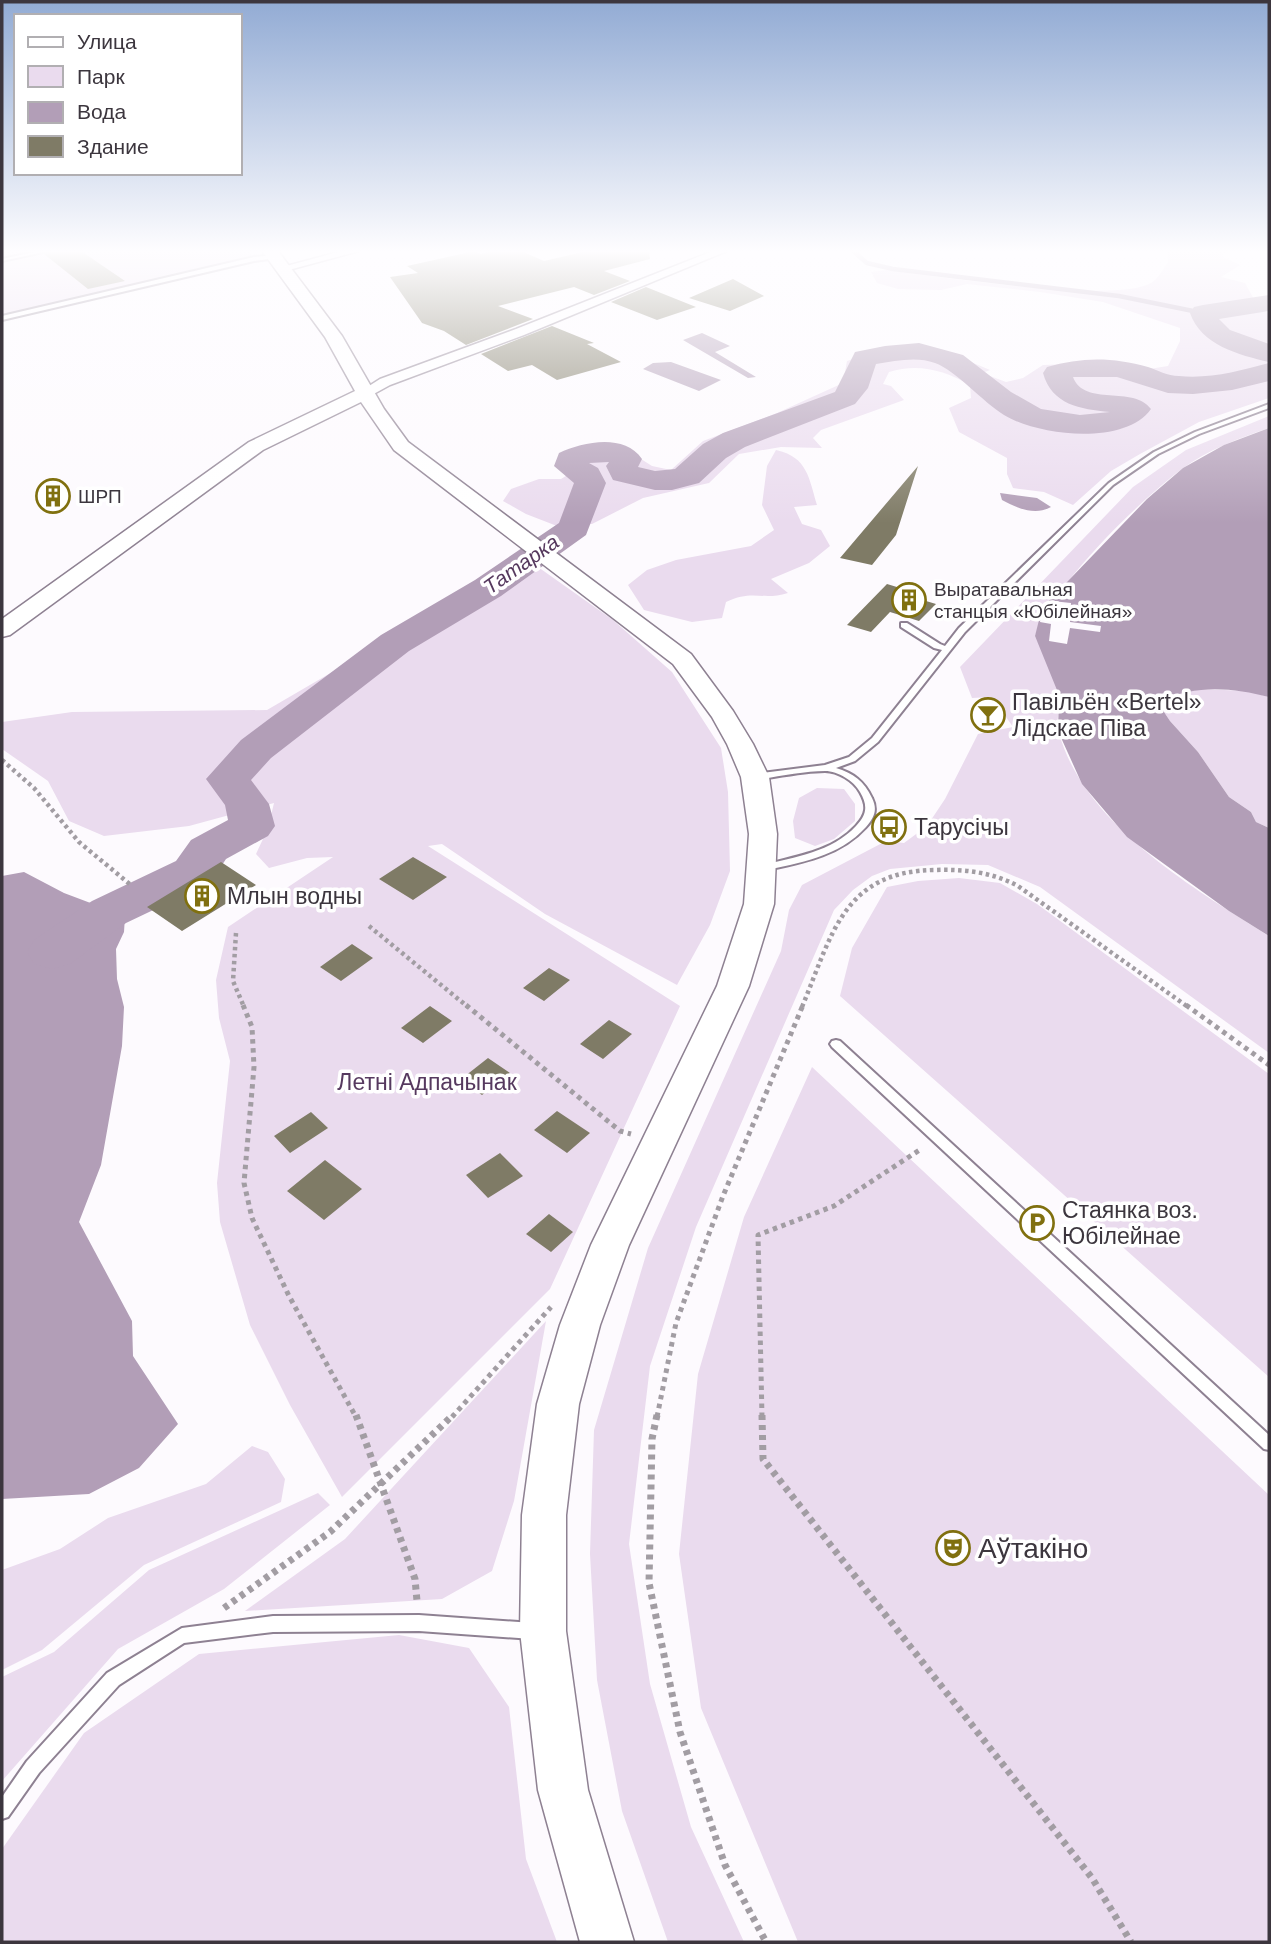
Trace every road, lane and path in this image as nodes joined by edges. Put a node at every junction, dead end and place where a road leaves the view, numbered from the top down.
1 (335, 342) edge
2 (494, 342) edge
3 (365, 393) junction
4 (1269, 406) edge
5 (904, 625) dead end
6 (2, 630) edge
7 (948, 649) junction
8 (2, 760) edge
9 (826, 768) junction
10 (755, 777) junction
11 (762, 868) junction
12 (132, 886) dead end
13 (369, 926) dead end
14 (236, 933) dead end
15 (836, 1044) dead end
16 (1269, 1065) edge
17 (938, 1138) junction
18 (659, 1143) junction
19 (558, 1300) dead end
20 (1269, 1444) edge
21 (380, 1483) junction
22 (419, 1623) junction
23 (542, 1632) junction
24 (183, 1636) junction
25 (2, 1811) edge
26 (607, 1942) edge
27 (766, 1942) edge
28 (1131, 1942) edge

1 - 3 street
2 - 3 street
3 - 6 street
3 - 10 street
4 - 7 lane
5 - 7 lane
7 - 9 lane
8 - 12 path
9 - 10 lane
9 - 11 lane
10 - 11 street
11 - 18 street
13 - 18 path
14 - 21 path
15 - 17 lane
16 - 27 path
17 - 20 lane
17 - 28 path
18 - 23 street
19 - 21 path
21 - 22 path
21 - 24 path
22 - 23 lane
22 - 24 lane
23 - 26 street
24 - 25 lane

